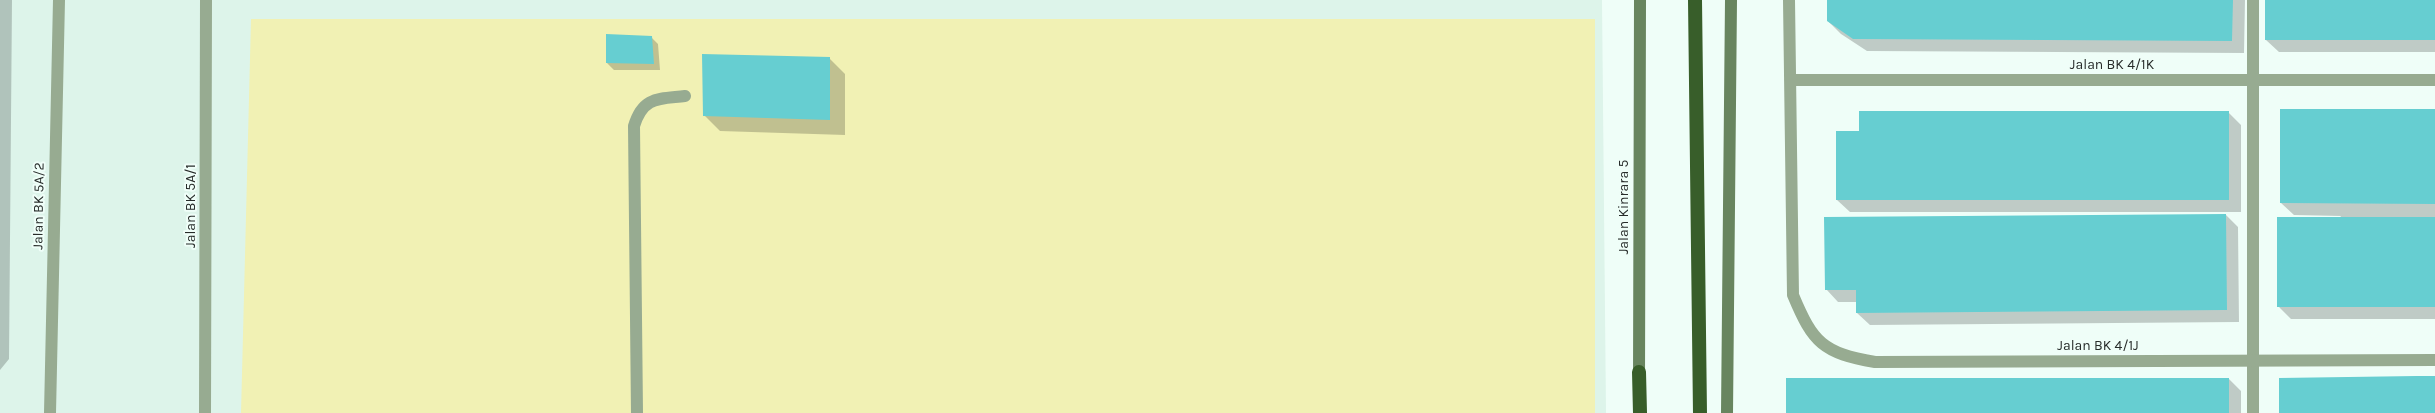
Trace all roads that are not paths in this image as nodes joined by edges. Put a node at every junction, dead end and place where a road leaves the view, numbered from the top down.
1 (59, 0) edge
2 (206, 0) edge
3 (1640, 0) edge
4 (1695, 0) edge
5 (1730, 0) edge
6 (1789, 0) edge
7 (2253, 0) edge
8 (1790, 80) junction
9 (2253, 80) junction
10 (2435, 80) edge
11 (685, 96) dead end
12 (2435, 360) edge
13 (2253, 361) junction
14 (1639, 372) joint
15 (50, 413) edge
16 (205, 413) edge
17 (637, 413) edge
18 (1641, 413) edge
19 (1700, 413) edge
20 (1727, 413) edge
21 (2253, 413) edge

1 - 15 street, Jalan BK 5A/2
2 - 16 street, Jalan BK 5A/1
3 - 14 main road, Jalan Kinrara 5
4 - 19 highway
5 - 20 main road
6 - 8 street
7 - 9 street
8 - 9 street, Jalan BK 4/1K
8 - 13 street, Jalan BK 4/1J
9 - 10 street, Jalan BK 4/1K
9 - 13 street
11 - 17 street
12 - 13 street, Jalan BK 4/1J
13 - 21 street
14 - 18 highway

